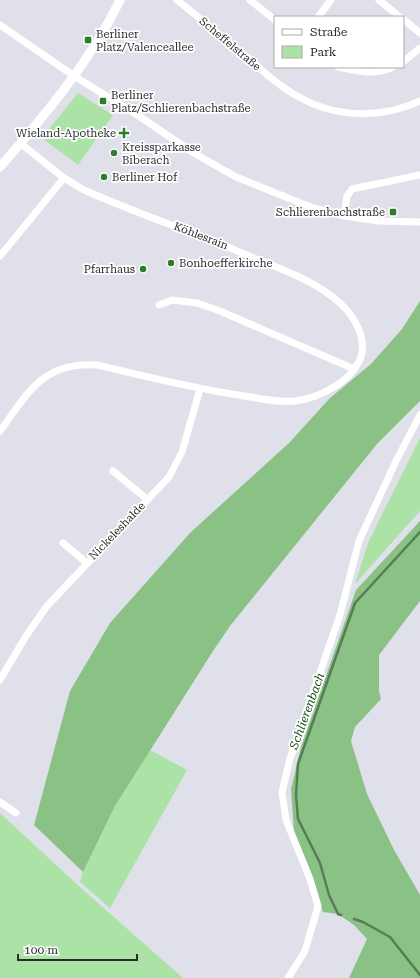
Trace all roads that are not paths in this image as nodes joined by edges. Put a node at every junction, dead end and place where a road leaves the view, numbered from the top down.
1 (120, 0) edge
2 (177, 0) edge
3 (250, 0) edge
4 (331, 0) edge
5 (379, 0) edge
6 (319, 16) edge
7 (399, 16) edge
8 (274, 19) edge
9 (404, 21) edge
10 (0, 25) edge
11 (420, 33) edge
12 (420, 48) edge
13 (404, 61) edge
14 (342, 68) edge
15 (392, 68) edge
16 (74, 76) junction
17 (420, 101) edge
18 (20, 143) junction
19 (0, 167) edge
20 (420, 175) edge
21 (64, 178) junction
22 (344, 216) junction
23 (420, 222) edge
24 (0, 256) edge
25 (159, 305) dead end
26 (354, 370) junction
27 (200, 389) junction
28 (420, 415) edge
29 (0, 431) edge
30 (113, 471) dead end
31 (148, 500) junction
32 (63, 543) dead end
33 (87, 563) junction
34 (0, 680) edge
35 (0, 802) edge
36 (16, 813) dead end
37 (288, 978) edge

1 - 16 street
2 - 17 street, Scheffelstraße
3 - 8 street
4 - 6 street
5 - 7 street
9 - 11 street
10 - 16 street
12 - 13 street
14 - 15 street
16 - 18 street
16 - 22 street
18 - 19 street
18 - 21 street, Köhlesrain
20 - 22 street
21 - 24 street
21 - 26 street, Köhlesrain
22 - 23 street
25 - 26 street
26 - 27 street, Köhlesrain
27 - 29 street, Köhlesrain
27 - 31 street, Nickeleshalde
28 - 37 street
30 - 31 street, Nickeleshalde
31 - 33 street, Nickeleshalde
32 - 33 street, Nickeleshalde
33 - 34 street, Nickeleshalde
35 - 36 street

